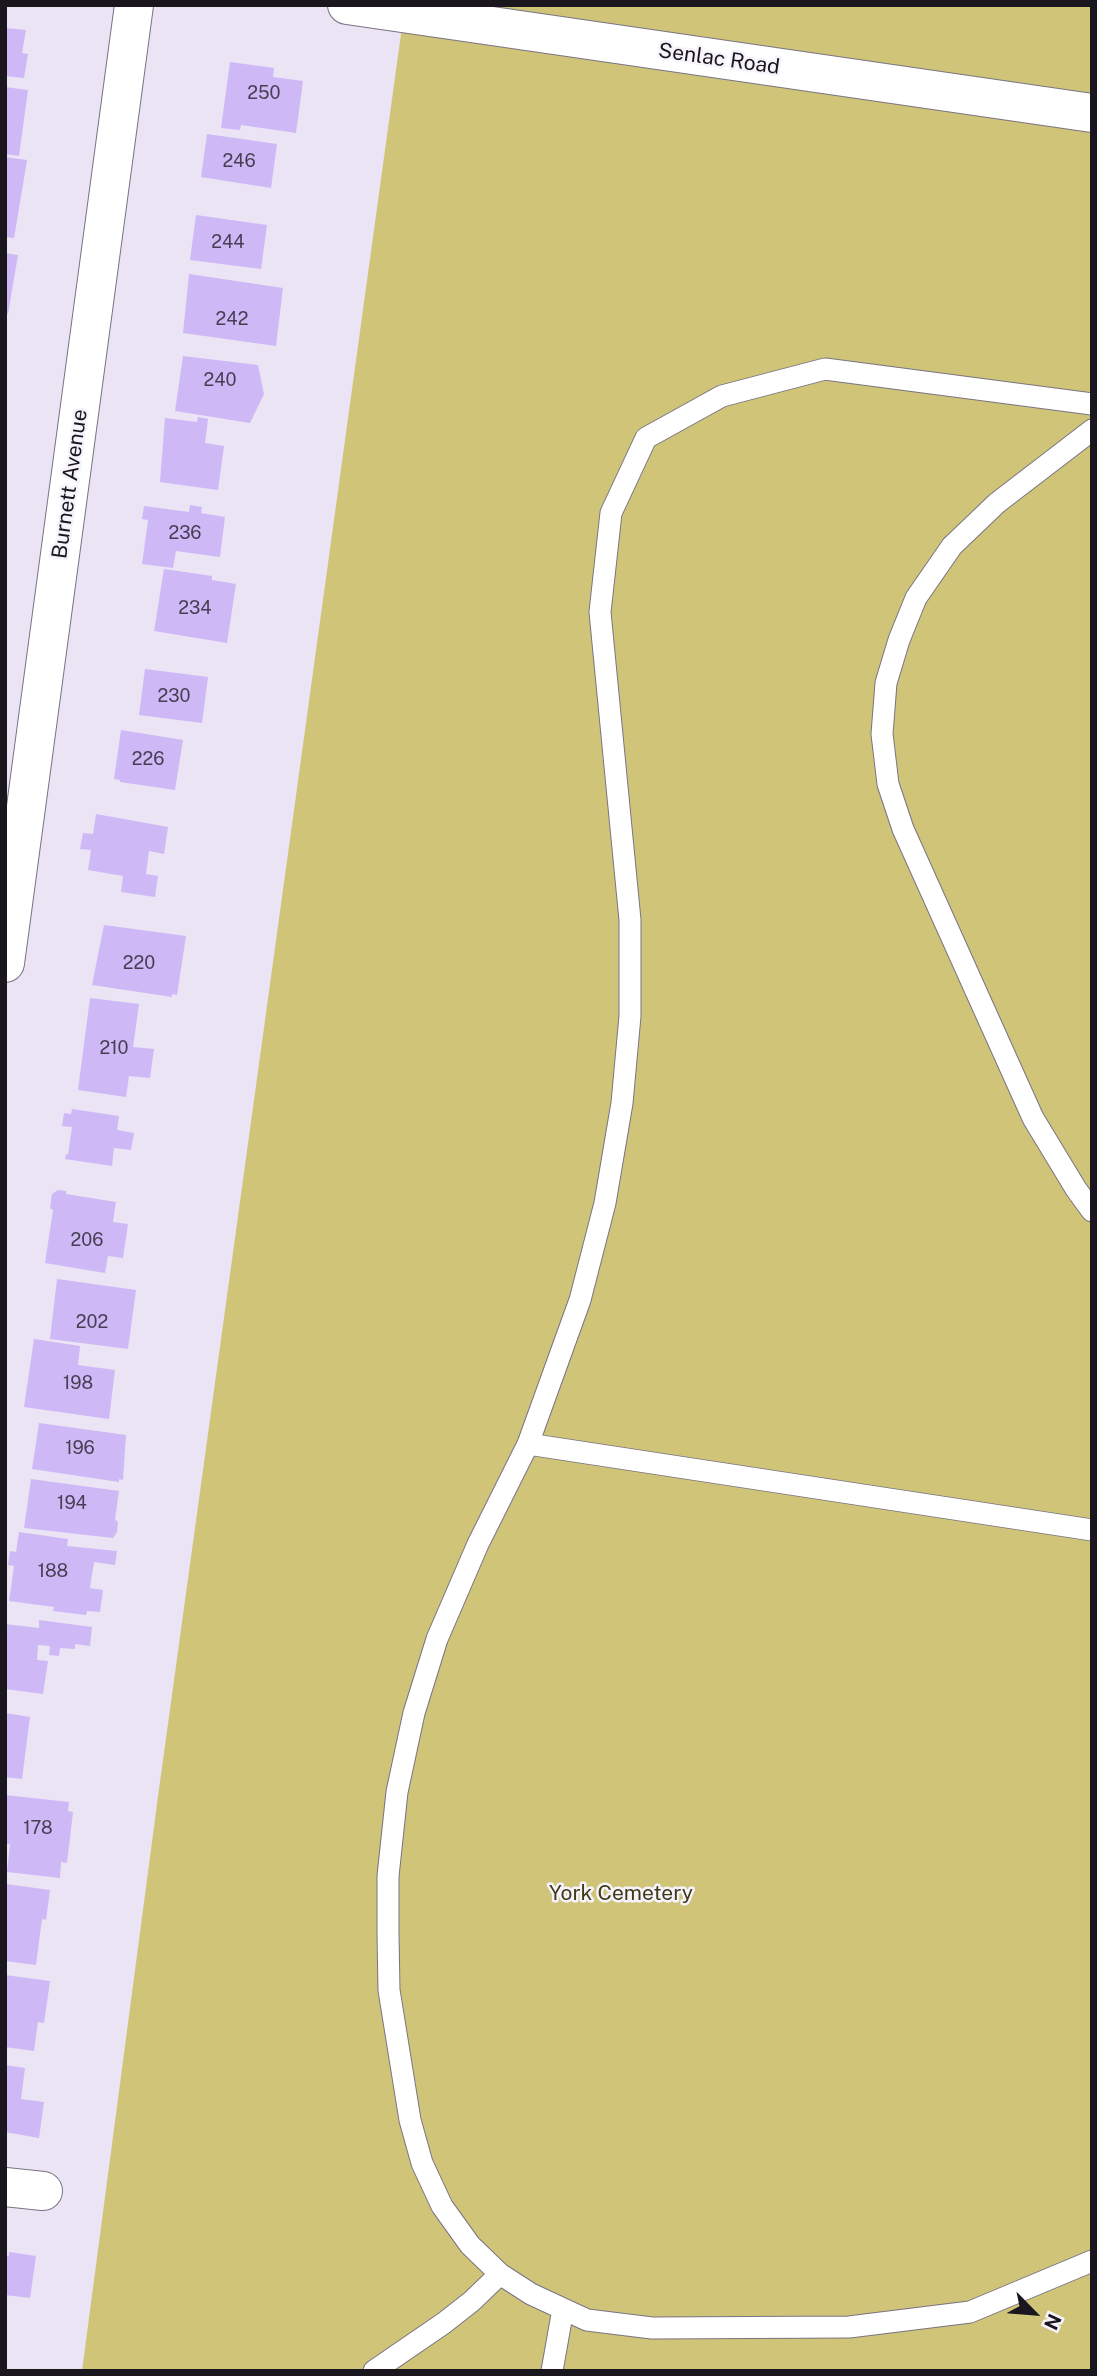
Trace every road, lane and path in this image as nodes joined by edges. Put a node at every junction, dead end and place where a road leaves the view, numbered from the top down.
1 (134, 5) edge
2 (347, 5) edge
3 (1092, 113) edge
4 (1092, 404) edge
5 (1092, 430) edge
6 (5, 963) edge
7 (1092, 1211) edge
8 (528, 1444) junction
9 (1092, 1530) edge
10 (5, 2187) edge
11 (43, 2191) dead end
12 (1092, 2261) edge
13 (500, 2274) junction
14 (563, 2309) junction
15 (374, 2371) edge
16 (552, 2371) edge

1 - 6 street, Burnett Avenue
2 - 3 street, Senlac Road
4 - 8 lane
5 - 7 lane
8 - 9 lane
8 - 13 lane
10 - 11 street
12 - 14 lane
13 - 14 lane
13 - 15 lane
14 - 16 lane

